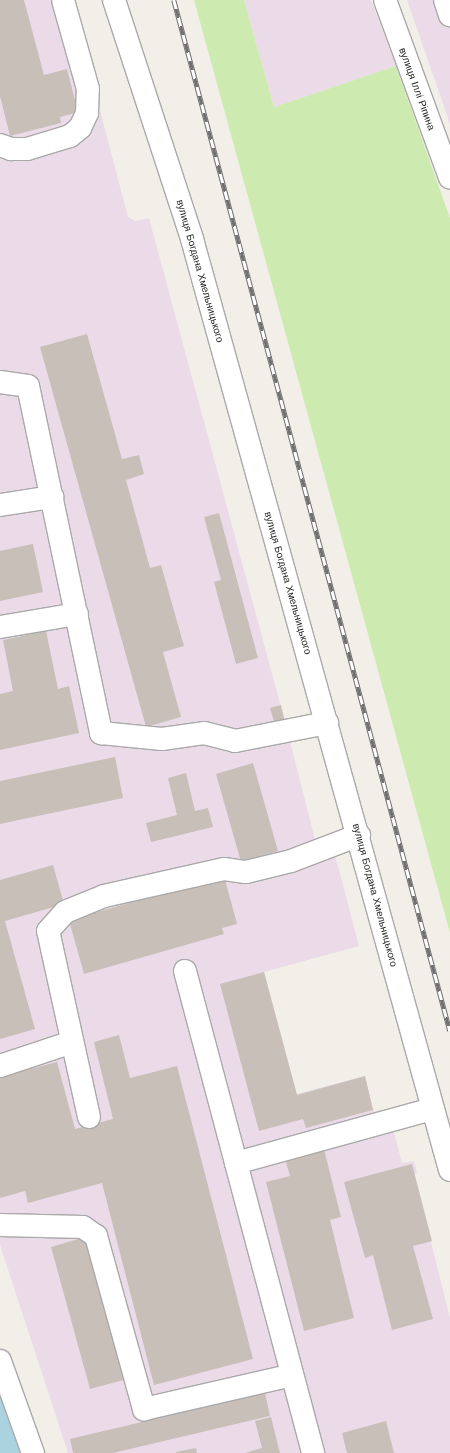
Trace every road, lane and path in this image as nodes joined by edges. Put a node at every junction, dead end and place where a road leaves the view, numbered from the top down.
1 (63, 0) edge
2 (114, 0) edge
3 (385, 0) edge
4 (445, 0) edge
5 (450, 15) edge
6 (0, 145) edge
7 (450, 178) edge
8 (0, 382) edge
9 (52, 497) junction
10 (0, 506) edge
11 (77, 614) junction
12 (0, 627) edge
13 (327, 723) junction
14 (359, 835) junction
15 (185, 971) dead end
16 (72, 1042) junction
17 (0, 1066) edge
18 (432, 1110) junction
19 (89, 1117) dead end
20 (236, 1162) junction
21 (450, 1170) edge
22 (0, 1225) edge
23 (0, 1361) edge
24 (292, 1375) junction
25 (33, 1453) edge
26 (313, 1453) edge

1 - 6 street
2 - 13 street, вулиця Богдана Хмельницького
3 - 7 street, вулиця Іллі Ріпина
4 - 5 street
8 - 9 street
9 - 10 street
9 - 11 street
11 - 12 street
11 - 13 street
13 - 14 street, вулиця Богдана Хмельницького
14 - 16 street
14 - 18 street, вулиця Богдана Хмельницького
15 - 20 street
16 - 17 street
16 - 19 street
18 - 20 street
18 - 21 street, вулиця Богдана Хмельницького
20 - 24 street
22 - 24 street
23 - 25 street
24 - 26 street

